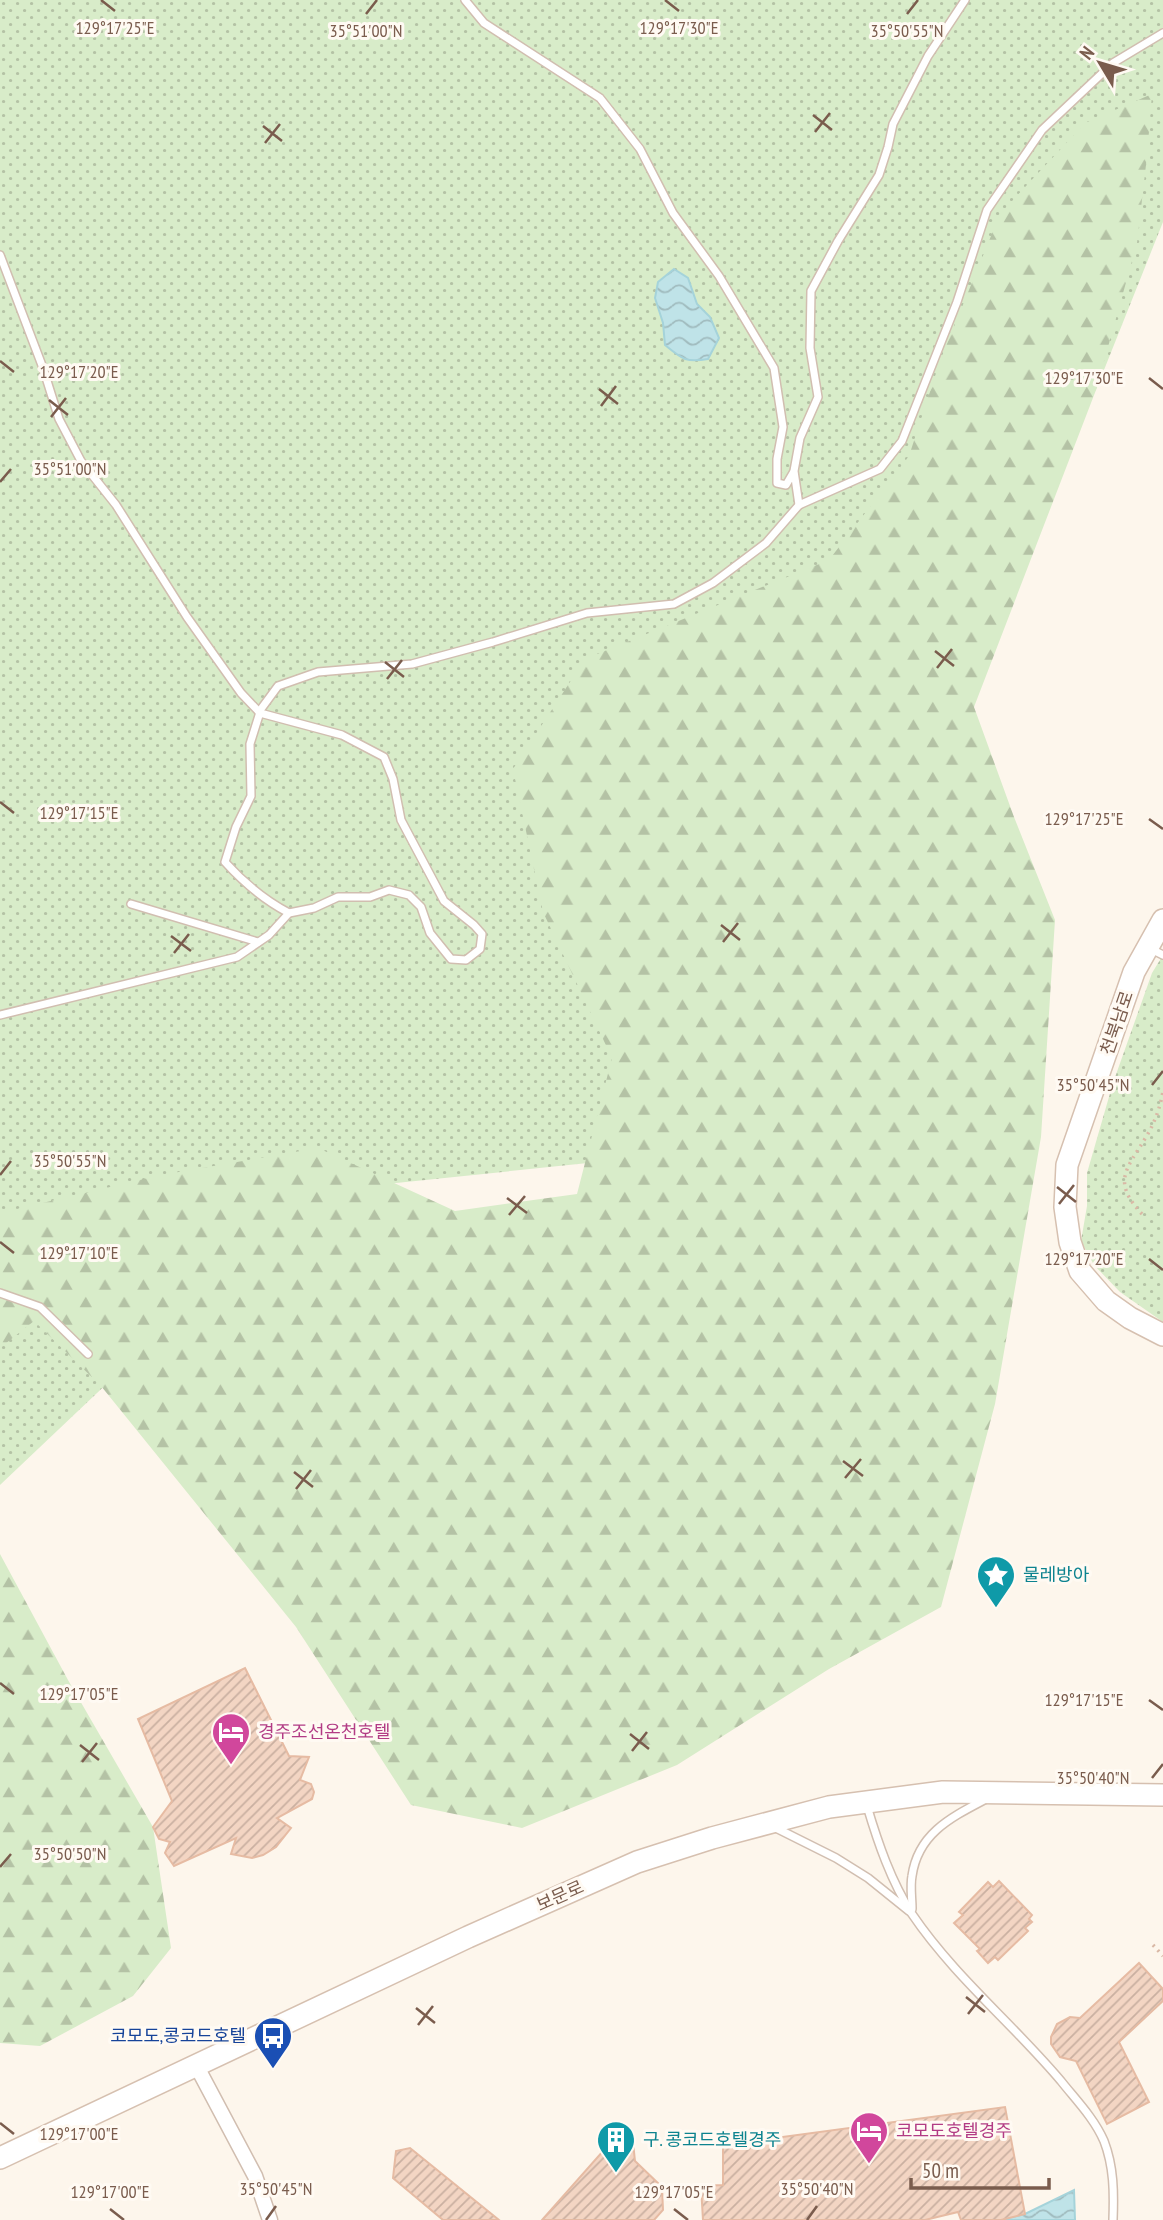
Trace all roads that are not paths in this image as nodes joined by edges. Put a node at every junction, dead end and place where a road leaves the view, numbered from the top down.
1 (465, 0) edge
2 (965, 0) edge
3 (1163, 33) edge
4 (0, 254) edge
5 (793, 471) junction
6 (800, 505) junction
7 (260, 713) junction
8 (131, 904) dead end
9 (289, 913) junction
10 (1163, 920) edge
11 (258, 942) junction
12 (1156, 951) edge
13 (0, 1015) edge
14 (0, 1293) edge
15 (1163, 1335) edge
16 (88, 1354) dead end
17 (996, 1793) junction
18 (1163, 1795) edge
19 (865, 1802) junction
20 (767, 1823) junction
21 (912, 1913) junction
22 (196, 2065) junction
23 (0, 2158) edge
24 (270, 2220) edge
25 (1113, 2220) edge

1 - 5 lane
2 - 5 lane
3 - 6 lane
4 - 7 lane
5 - 6 lane
6 - 7 lane
7 - 9 lane
7 - 9 lane
8 - 11 lane
9 - 11 lane
10 - 12 street, 천북남로
11 - 13 lane
12 - 15 street, 천북남로
14 - 16 lane
17 - 18 street, 보문로
17 - 19 street, 보문로
17 - 21 lane
19 - 20 street, 보문로
19 - 21 lane
20 - 21 lane
20 - 22 street, 보문로
21 - 25 lane
22 - 23 street, 보문로
22 - 24 street

